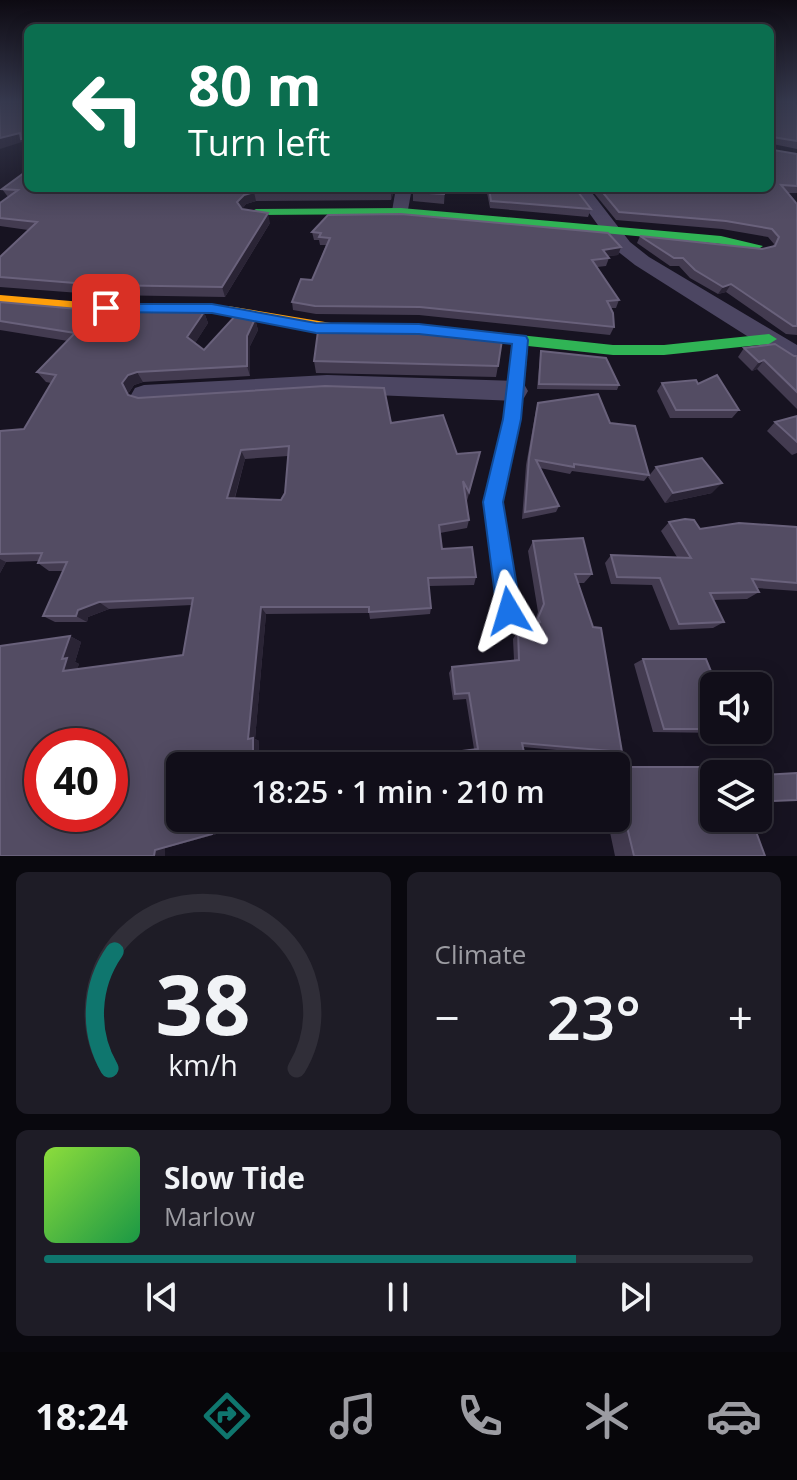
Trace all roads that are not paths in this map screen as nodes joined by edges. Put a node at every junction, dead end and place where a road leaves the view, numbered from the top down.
1 (403, 192) edge
2 (582, 192) edge
3 (401, 211) junction
4 (256, 212) edge
5 (613, 233) junction
6 (757, 246) edge
7 (0, 299) edge
8 (769, 339) junction
9 (521, 340) junction
10 (797, 356) edge
11 (515, 391) junction
12 (144, 395) edge
13 (509, 611) dead end

1 - 3 street
2 - 5 street
3 - 4 street
3 - 5 street
5 - 6 street
5 - 8 street
7 - 9 street
8 - 9 street
8 - 10 street
9 - 11 street
11 - 12 street
11 - 13 street

